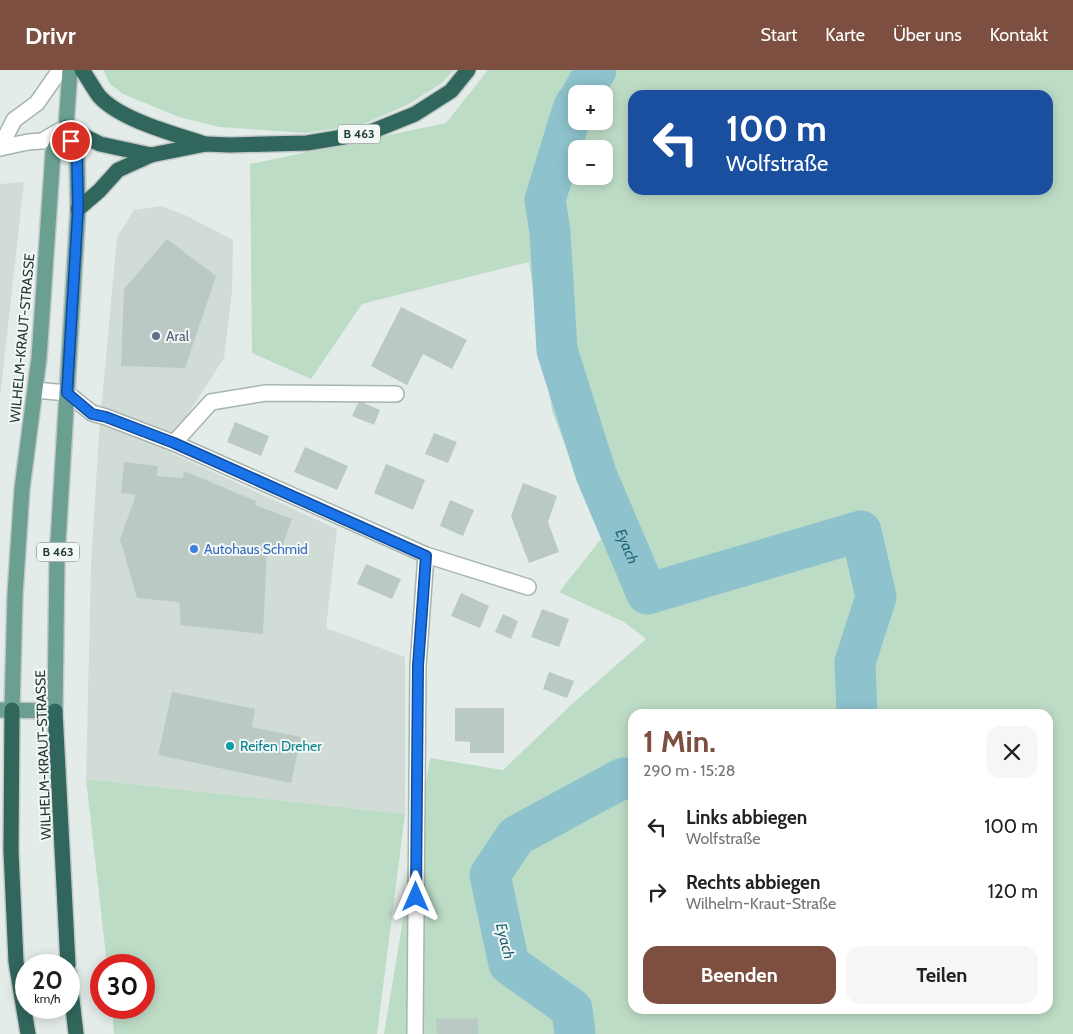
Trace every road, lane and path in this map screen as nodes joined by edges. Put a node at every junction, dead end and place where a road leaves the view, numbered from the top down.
1 (60, 70) edge
2 (70, 70) edge
3 (82, 70) edge
4 (468, 70) edge
5 (66, 127) junction
6 (206, 144) junction
7 (0, 148) edge
8 (151, 155) junction
9 (78, 209) junction
10 (35, 390) junction
11 (67, 393) junction
12 (396, 394) dead end
13 (174, 443) junction
14 (426, 556) junction
15 (528, 588) dead end
16 (6, 710) edge
17 (55, 711) junction
18 (67, 954) edge
19 (74, 1019) edge
20 (28, 1034) edge
21 (76, 1034) edge
22 (415, 1034) edge

1 - 7 street
2 - 5 main road, WILHELM-KRAUT-STRASSE
3 - 6 highway
4 - 6 highway, B 463
5 - 7 street
5 - 8 highway, B 463
5 - 9 main road, WILHELM-KRAUT-STRASSE
5 - 10 main road, WILHELM-KRAUT-STRASSE
6 - 8 highway, B 463
8 - 9 highway, B 463
9 - 11 main road, WILHELM-KRAUT-STRASSE / B 463
10 - 11 street
10 - 16 main road, WILHELM-KRAUT-STRASSE
11 - 13 street
11 - 17 main road, WILHELM-KRAUT-STRASSE / B 463
12 - 13 street
13 - 14 street
14 - 15 street
14 - 22 street
16 - 17 main road
16 - 20 highway, WILHELM-KRAUT-STRASSE
17 - 18 highway, WILHELM-KRAUT-STRASSE / B 463
19 - 21 highway

